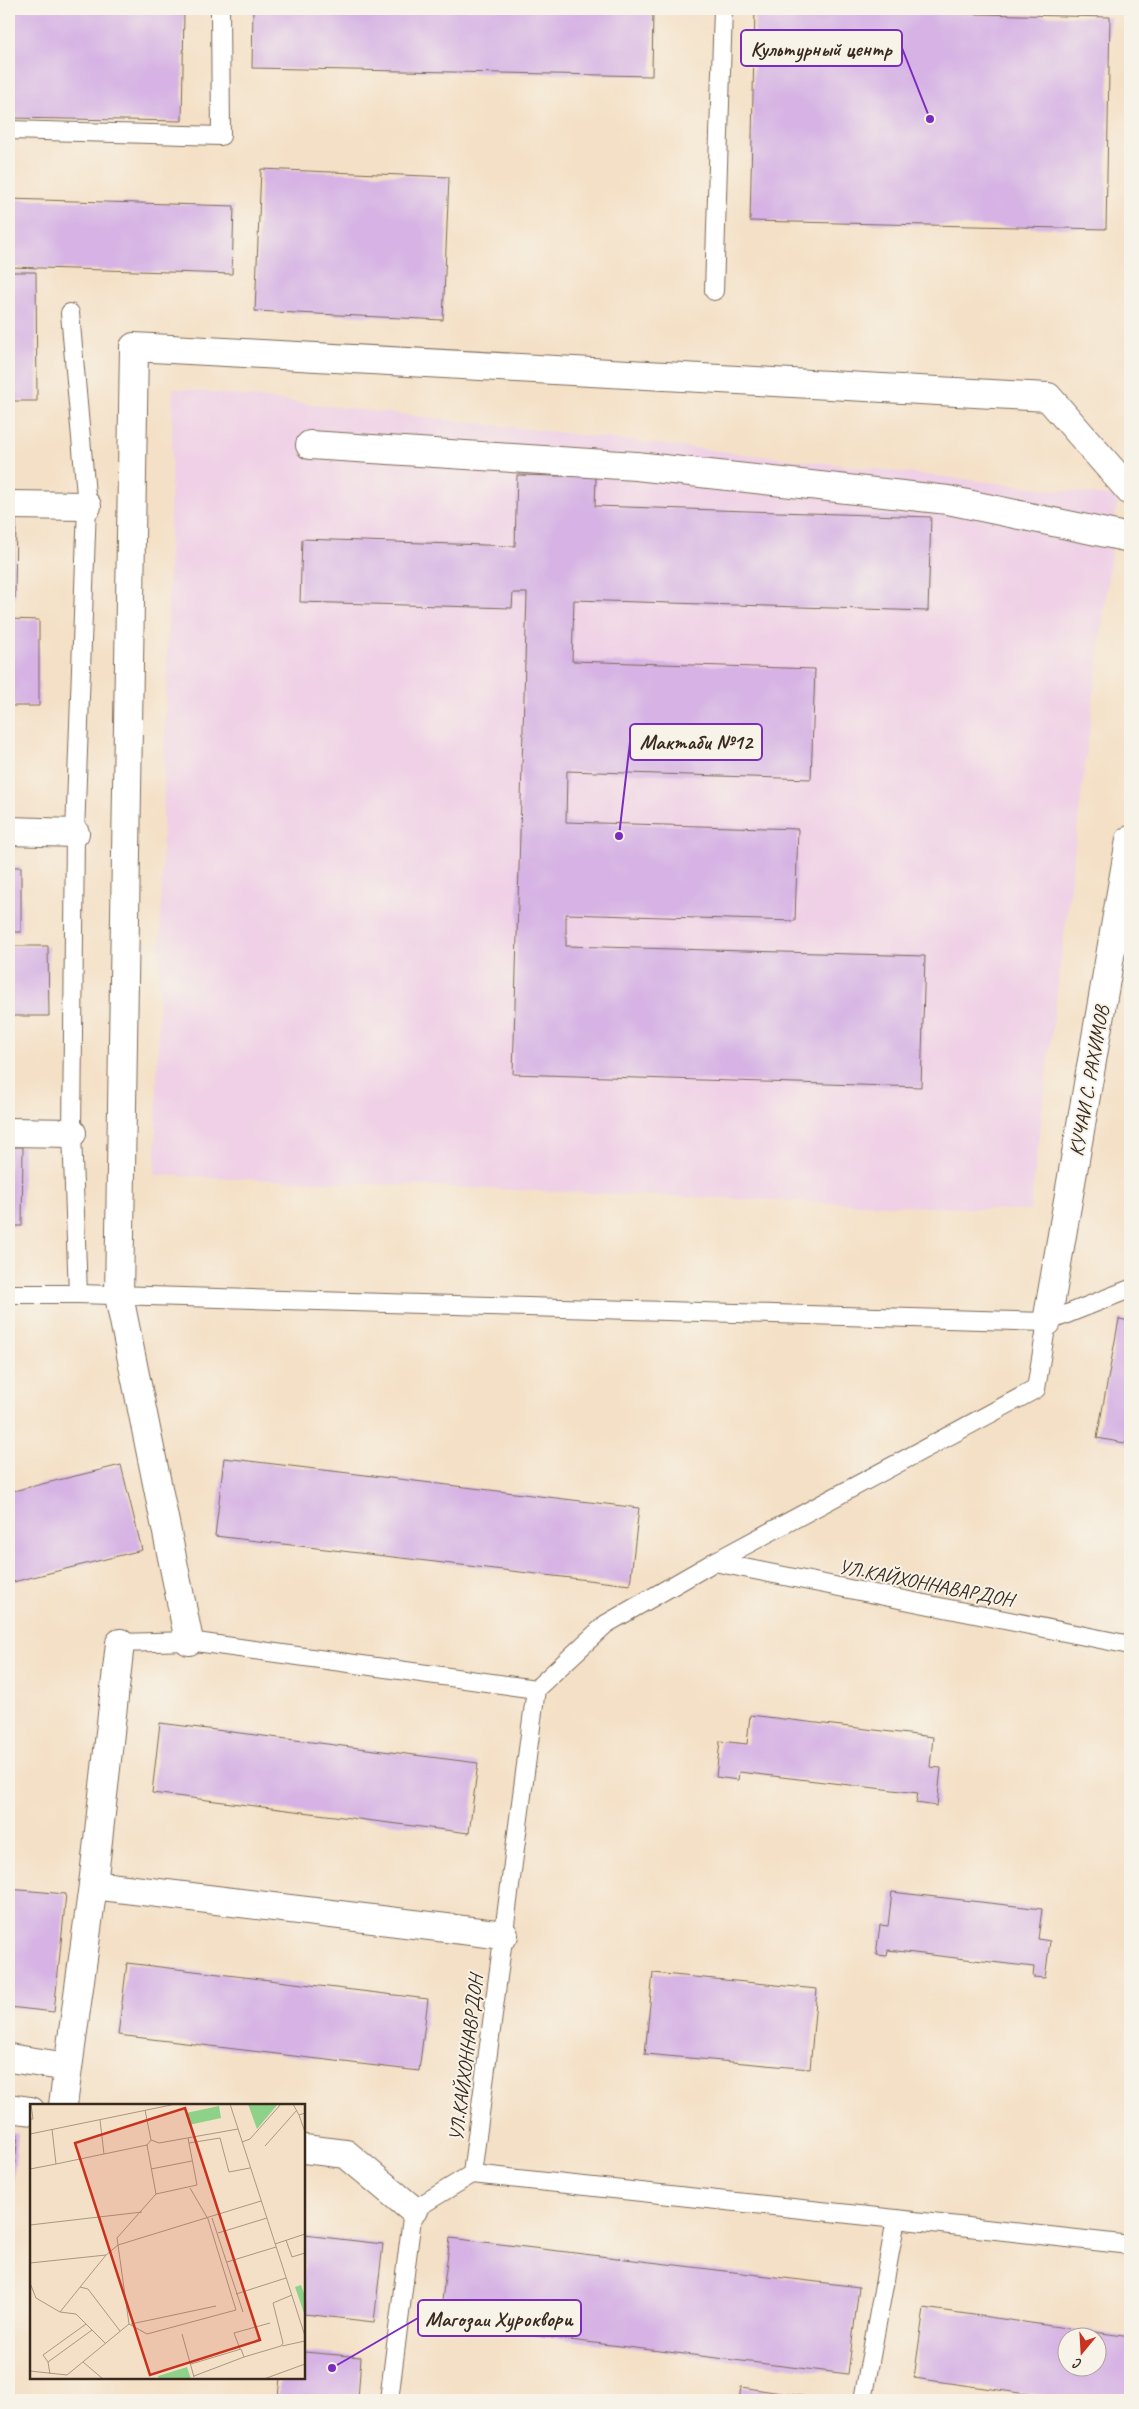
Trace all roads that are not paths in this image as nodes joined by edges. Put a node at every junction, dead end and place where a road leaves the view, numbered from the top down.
1 (220, 9) edge
2 (723, 9) edge
3 (9, 130) edge
4 (714, 291) dead end
5 (70, 313) dead end
6 (310, 445) dead end
7 (1130, 491) edge
8 (9, 505) edge
9 (87, 506) junction
10 (1130, 538) edge
11 (9, 831) edge
12 (75, 833) junction
13 (1130, 840) edge
14 (9, 1132) edge
15 (72, 1133) junction
16 (1130, 1289) edge
17 (9, 1294) edge
18 (78, 1294) junction
19 (118, 1296) junction
20 (1047, 1322) junction
21 (714, 1562) junction
22 (189, 1640) junction
23 (120, 1643) joint
24 (1130, 1645) edge
25 (536, 1689) junction
26 (93, 1885) junction
27 (504, 1935) junction
28 (9, 2058) edge
29 (68, 2067) junction
30 (64, 2104) edge
31 (9, 2108) edge
32 (30, 2111) edge
33 (305, 2148) edge
34 (472, 2174) junction
35 (412, 2210) junction
36 (896, 2219) junction
37 (1130, 2245) edge
38 (389, 2400) edge
39 (864, 2400) edge

1 - 3 lane
2 - 4 lane
5 - 9 lane
6 - 10 street
7 - 19 street
8 - 9 street
9 - 12 lane
11 - 12 street
12 - 15 lane
13 - 20 street, КУЧАИ С. РАХИМОВ
14 - 15 street
15 - 18 lane
16 - 20 lane
17 - 18 lane
18 - 19 lane
19 - 20 lane
19 - 22 street
20 - 21 lane
21 - 24 lane, УЛ.КАЙХОННАВАРДОН
21 - 25 lane
22 - 23 lane
22 - 25 lane
23 - 26 street
25 - 27 lane, УЛ.КАЙХОННАВРДОН
26 - 27 street
26 - 29 street
27 - 34 lane, УЛ.КАЙХОННАВРДОН
28 - 29 street
29 - 30 street
31 - 32 street
33 - 35 street
34 - 35 lane
34 - 36 lane
35 - 38 lane
36 - 37 lane
36 - 39 lane

